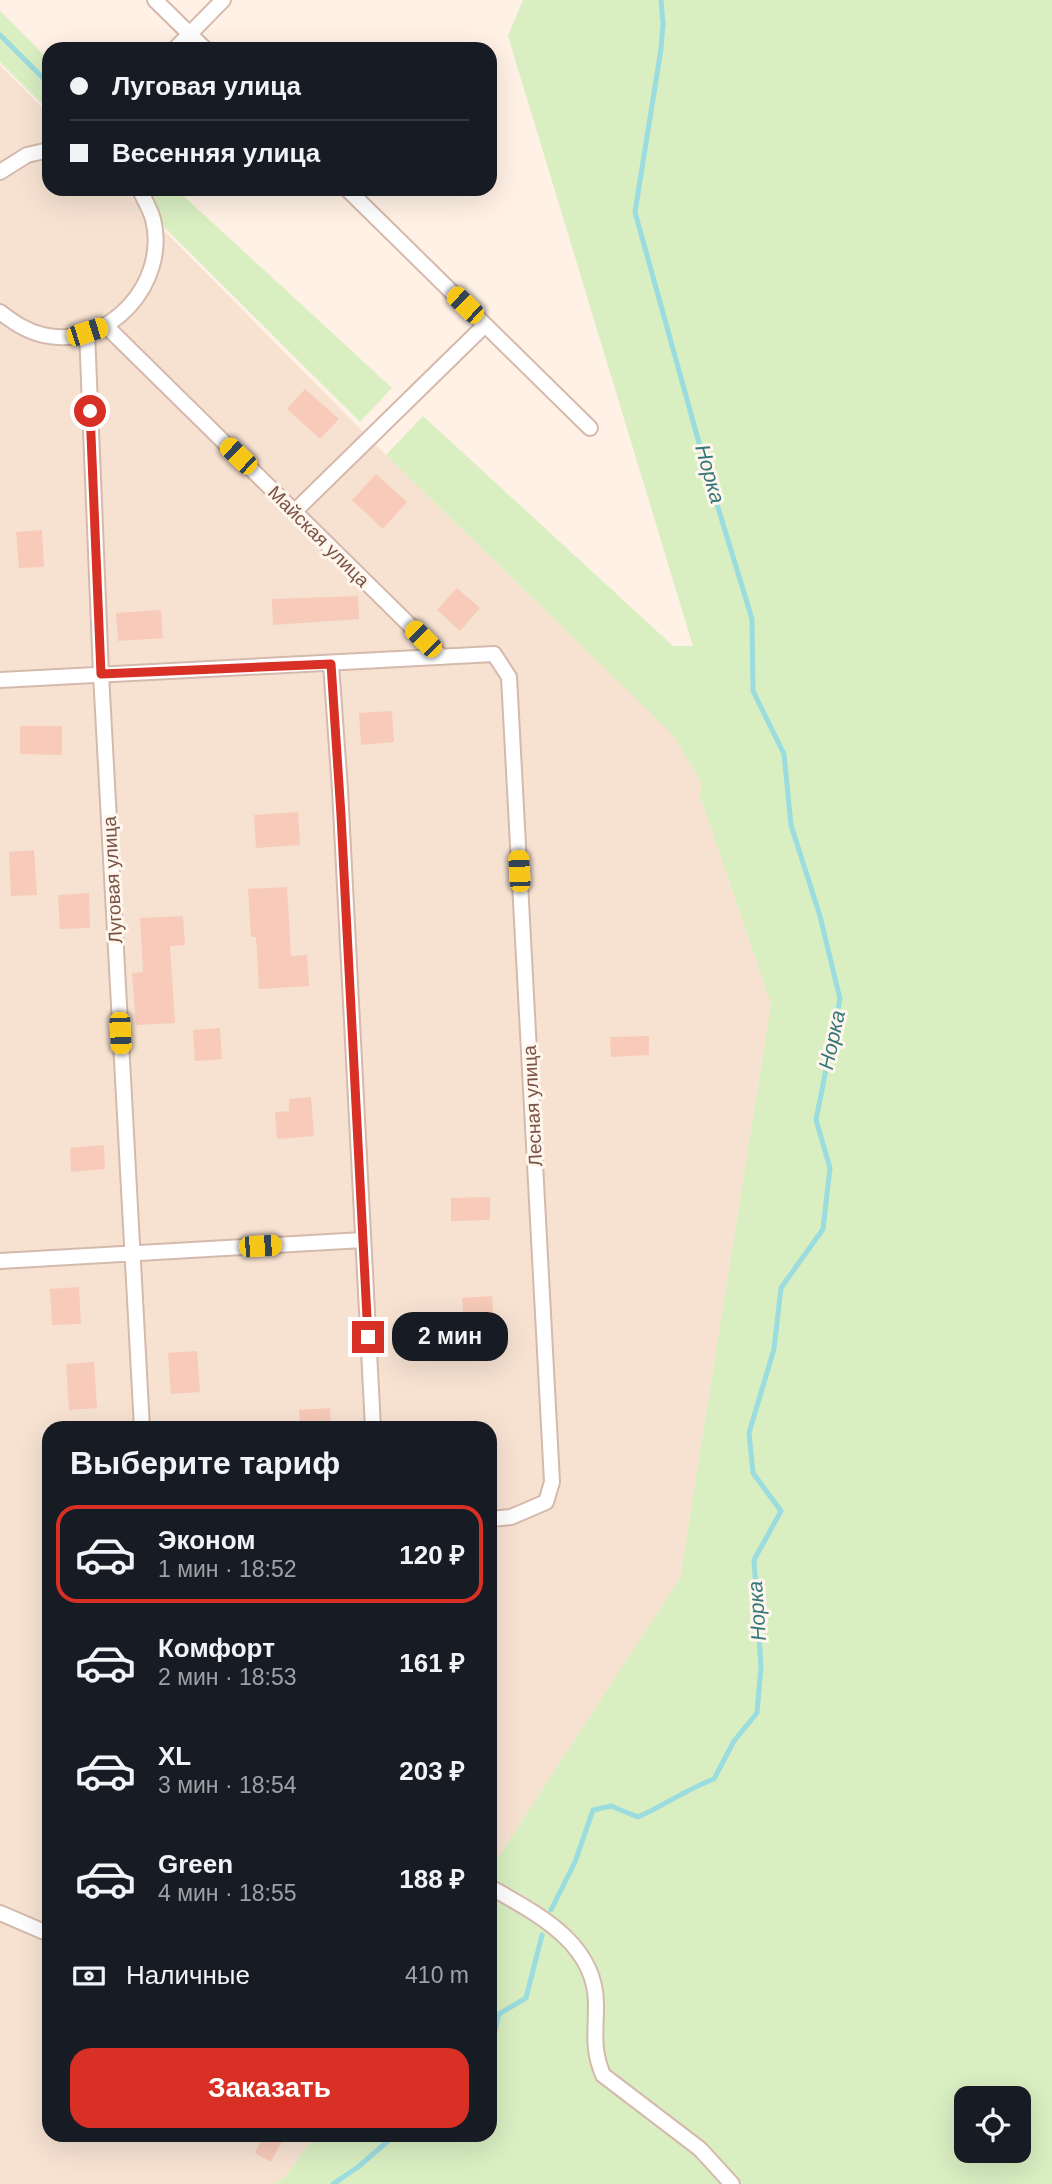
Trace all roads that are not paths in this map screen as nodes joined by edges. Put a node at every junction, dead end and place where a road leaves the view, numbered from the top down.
1 (155, 0) edge
2 (223, 0) edge
3 (190, 34) junction
4 (182, 42) edge
5 (198, 42) edge
6 (42, 152) edge
7 (0, 172) edge
8 (142, 196) edge
9 (354, 196) edge
10 (0, 312) edge
11 (485, 325) junction
12 (106, 326) junction
13 (87, 332) junction
14 (590, 428) dead end
15 (294, 512) junction
16 (442, 657) junction
17 (331, 664) junction
18 (101, 674) junction
19 (0, 680) edge
20 (363, 1240) junction
21 (132, 1254) junction
22 (0, 1261) edge
23 (142, 1421) edge
24 (373, 1421) edge
25 (497, 1518) edge
26 (497, 1891) edge
27 (0, 1913) edge
28 (42, 1931) edge
29 (732, 2184) edge

1 - 3 street
2 - 3 street
3 - 4 street
3 - 5 street
6 - 7 street
8 - 12 street
9 - 11 street
10 - 13 street
11 - 14 street
11 - 15 street
12 - 13 street
12 - 15 street, Майская улица
13 - 18 street, Луговая улица
15 - 16 street, Майская улица
16 - 17 street
16 - 25 street, Лесная улица
17 - 18 street
17 - 20 street
18 - 19 street
18 - 21 street, Луговая улица
20 - 21 street
20 - 24 street
21 - 22 street
21 - 23 street, Луговая улица
26 - 29 street
27 - 28 street

